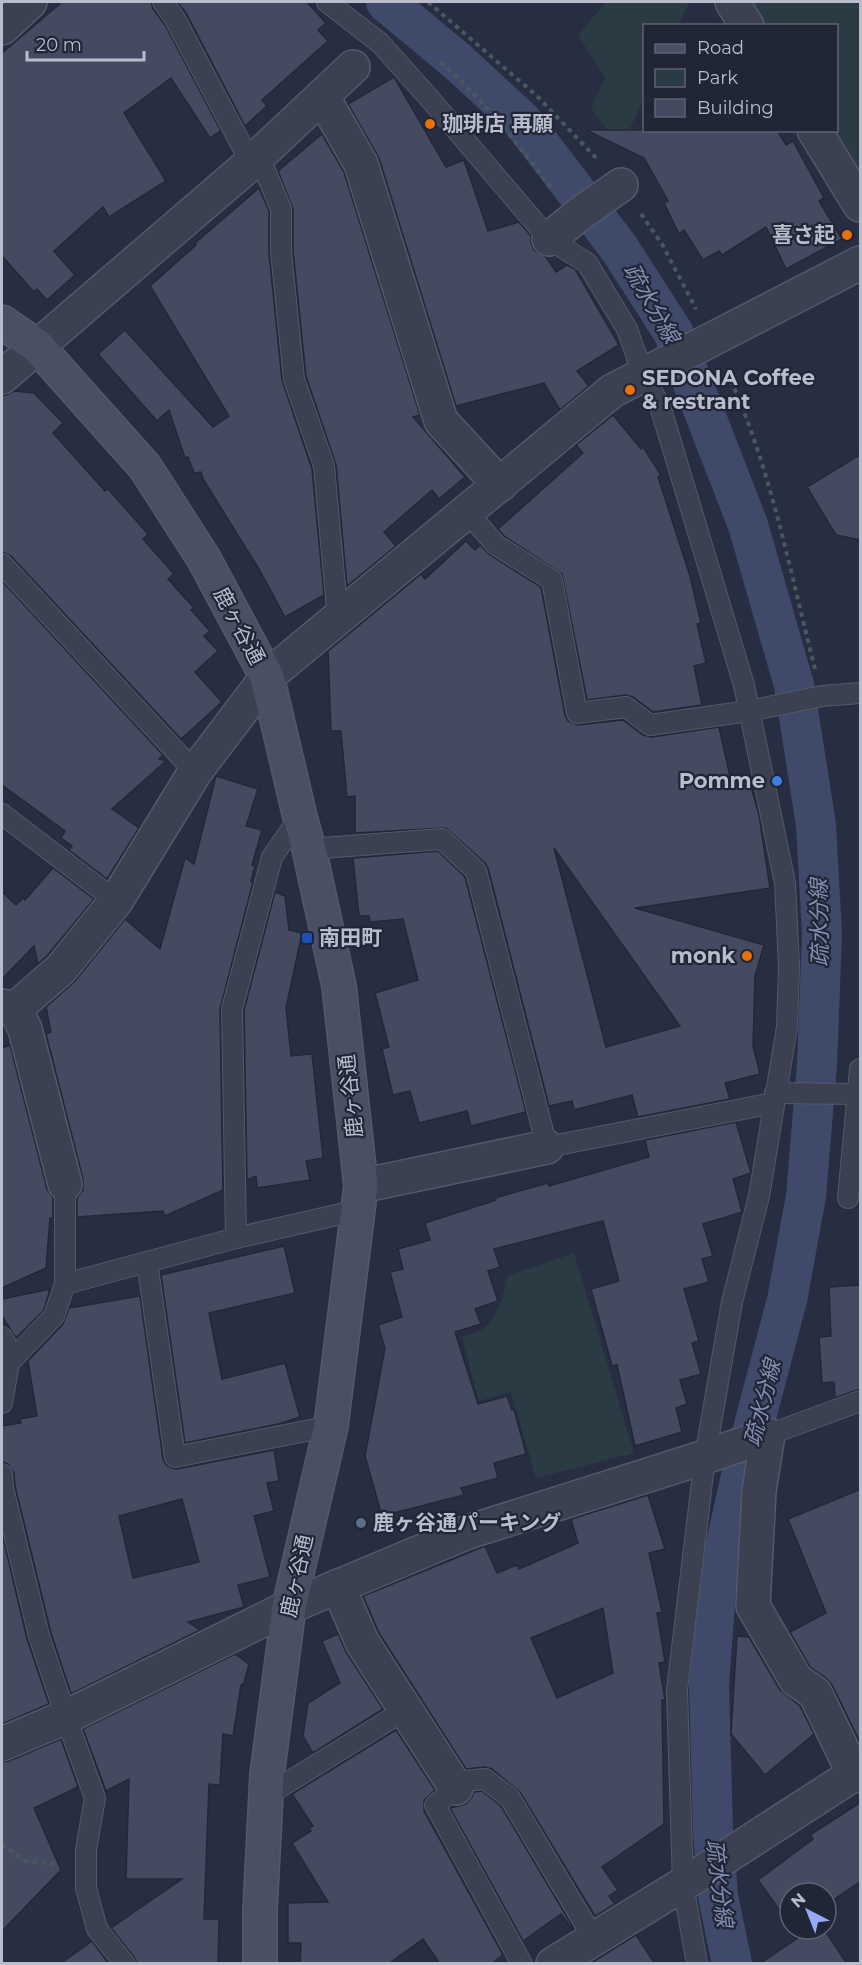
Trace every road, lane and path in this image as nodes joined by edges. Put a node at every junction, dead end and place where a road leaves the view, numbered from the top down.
1 (30, 2) edge
2 (163, 2) edge
3 (327, 2) edge
4 (428, 2) edge
5 (732, 2) edge
6 (746, 24) edge
7 (2, 28) edge
8 (354, 67) dead end
9 (322, 96) junction
10 (815, 132) edge
11 (255, 159) junction
12 (601, 199) junction
13 (861, 205) edge
14 (549, 239) junction
15 (861, 263) edge
16 (2, 322) edge
17 (707, 342) junction
18 (37, 346) junction
19 (652, 370) junction
20 (2, 377) edge
21 (500, 485) junction
22 (467, 512) junction
23 (2, 564) edge
24 (338, 619) junction
25 (267, 677) junction
26 (861, 693) edge
27 (818, 697) junction
28 (758, 709) junction
29 (195, 772) junction
30 (2, 814) edge
31 (300, 817) junction
32 (309, 849) junction
33 (116, 901) junction
34 (8, 1008) edge
35 (861, 1069) edge
36 (852, 1094) junction
37 (780, 1096) junction
38 (547, 1147) junction
39 (65, 1184) joint
40 (359, 1198) junction
41 (848, 1198) dead end
42 (236, 1238) junction
43 (147, 1262) junction
44 (65, 1284) junction
45 (2, 1337) edge
46 (9, 1363) junction
47 (861, 1401) edge
48 (2, 1403) edge
49 (331, 1426) junction
50 (741, 1444) junction
51 (2, 1473) edge
52 (339, 1586) junction
53 (289, 1606) junction
54 (405, 1710) junction
55 (66, 1717) junction
56 (2, 1744) edge
57 (858, 1774) edge
58 (456, 1788) junction
59 (266, 1796) junction
60 (2, 1844) edge
61 (86, 1864) junction
62 (691, 1880) junction
63 (594, 1939) junction
64 (125, 1964) edge
65 (260, 1964) edge
66 (522, 1964) edge
67 (553, 1964) edge
68 (697, 1964) edge

1 - 7 street
2 - 11 lane
3 - 14 lane
4 - 12 path
5 - 6 street
8 - 9 street
9 - 11 street
9 - 21 street
10 - 13 street
11 - 18 street
11 - 24 lane
12 - 14 street
12 - 17 path
14 - 19 lane
15 - 17 street
16 - 18 street, 鹿ヶ谷通
17 - 19 street
17 - 27 path
18 - 20 street
18 - 25 street, 鹿ヶ谷通
19 - 21 street
19 - 28 lane
21 - 22 street
22 - 24 street
22 - 28 lane
23 - 29 lane
24 - 25 street
25 - 29 street
25 - 31 street, 鹿ヶ谷通
26 - 27 lane
27 - 28 lane
28 - 37 lane
29 - 33 street
30 - 33 lane
31 - 32 street, 鹿ヶ谷通
31 - 42 lane
32 - 38 lane
32 - 40 street, 鹿ヶ谷通
33 - 34 street
34 - 39 street
35 - 36 lane
36 - 37 lane
36 - 41 lane
37 - 38 lane
37 - 50 lane
38 - 40 street
39 - 44 lane
40 - 42 lane
40 - 49 street, 鹿ヶ谷通
42 - 43 lane
43 - 44 lane
43 - 49 lane
44 - 46 lane
45 - 46 lane
46 - 48 lane
47 - 50 lane
49 - 53 street, 鹿ヶ谷通
50 - 52 street
50 - 57 street
50 - 62 lane
51 - 55 lane
52 - 53 street
52 - 54 street
53 - 55 street
53 - 59 street, 鹿ヶ谷通
54 - 58 street
54 - 59 lane
55 - 56 street
55 - 61 lane
57 - 62 street
58 - 63 lane
58 - 66 lane
59 - 65 street, 鹿ヶ谷通
60 - 61 path
61 - 64 lane
62 - 63 street
62 - 68 lane
63 - 67 street

